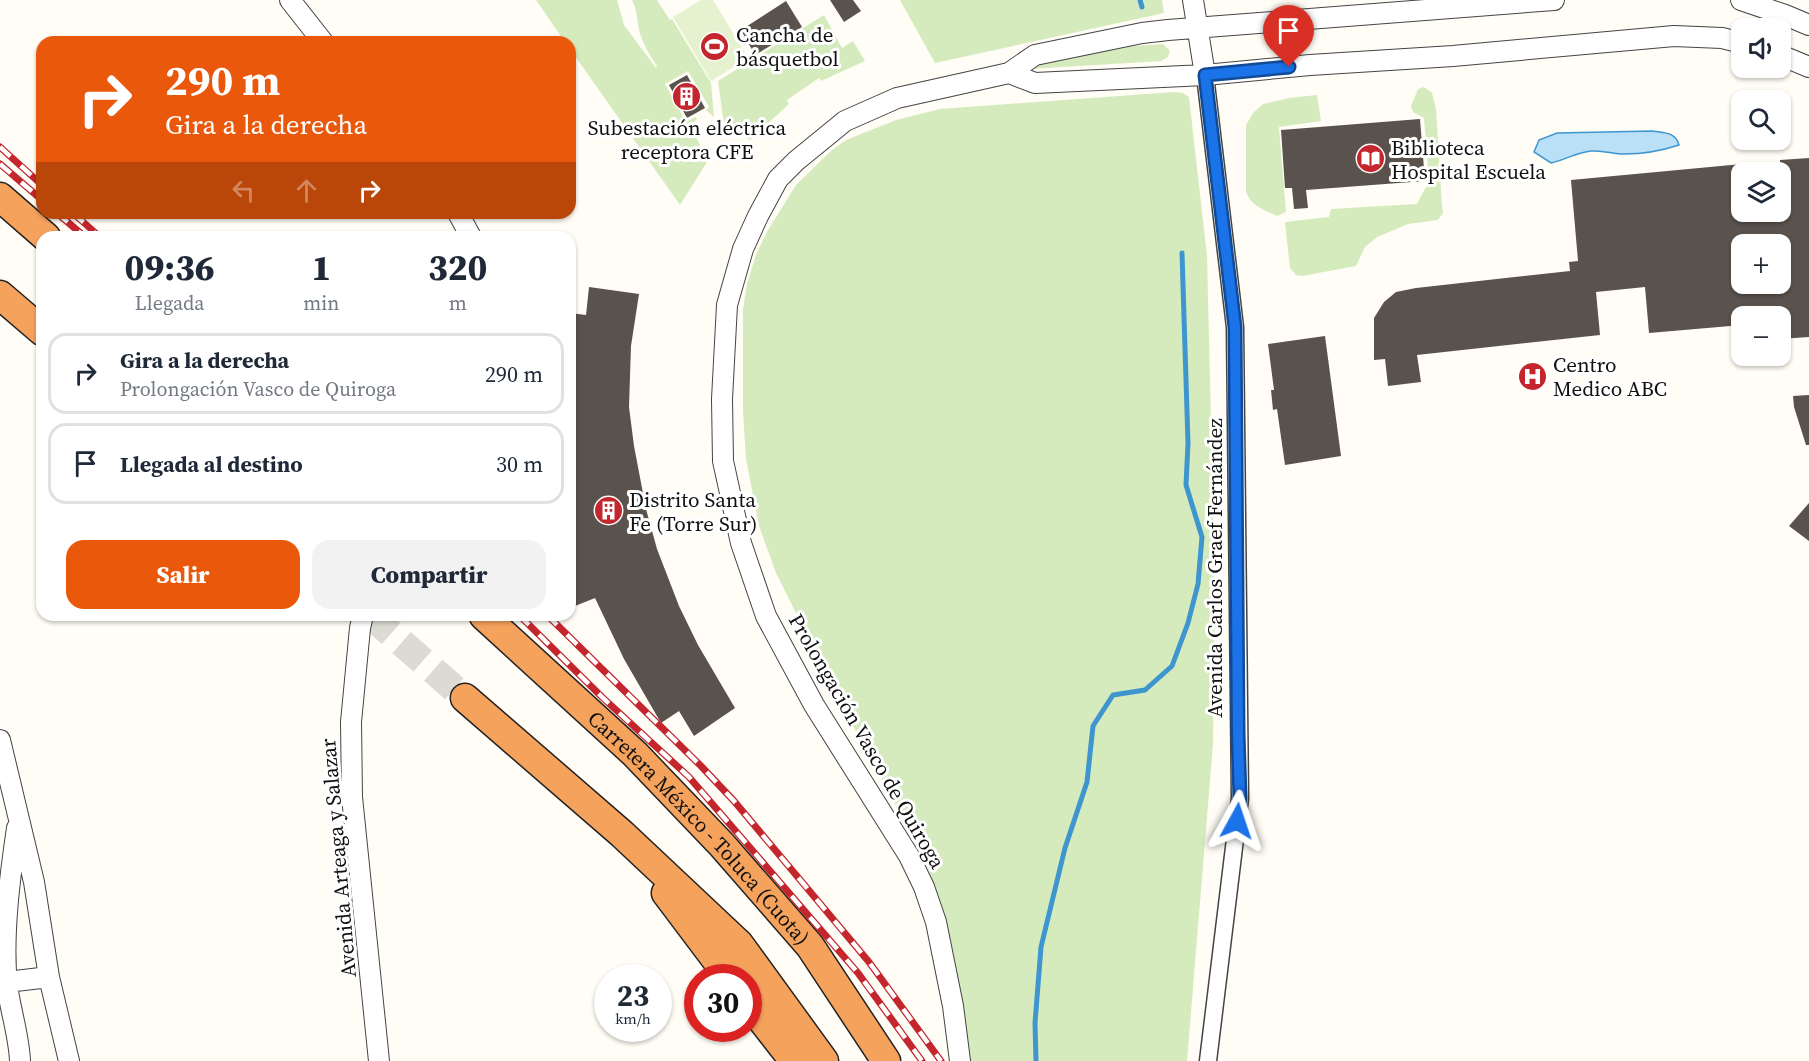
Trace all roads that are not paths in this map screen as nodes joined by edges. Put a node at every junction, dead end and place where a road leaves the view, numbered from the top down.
1 (290, 0) edge
2 (1193, 0) edge
3 (1554, 0) edge
4 (1741, 0) edge
5 (1809, 25) edge
6 (1198, 27) junction
7 (318, 36) edge
8 (1731, 40) edge
9 (1791, 60) edge
10 (1809, 67) edge
11 (1009, 73) junction
12 (1205, 75) junction
13 (0, 197) edge
14 (39, 231) edge
15 (0, 295) edge
16 (36, 326) edge
17 (362, 621) edge
18 (490, 621) edge
19 (465, 699) tunnel mouth
20 (0, 740) edge
21 (18, 817) junction
22 (622, 834) junction
23 (720, 964) edge
24 (49, 977) junction
25 (7, 982) junction
26 (762, 1020) edge
27 (20, 1061) edge
28 (69, 1061) edge
29 (379, 1061) edge
30 (794, 1061) edge
31 (824, 1061) edge
32 (886, 1061) edge
33 (960, 1061) edge
34 (1209, 1061) edge

1 - 7 street
2 - 6 street
3 - 6 street, Prolongación Vasco de Quiroga
4 - 5 street
6 - 11 street, Prolongación Vasco de Quiroga
6 - 12 street
8 - 12 street, Prolongación Vasco de Quiroga
9 - 10 street
11 - 12 street, Prolongación Vasco de Quiroga
11 - 33 street, Prolongación Vasco de Quiroga
12 - 34 street, Avenida Carlos Graef Fernández
13 - 14 highway
15 - 16 highway
17 - 29 street, Avenida Arteaga y Salazar
18 - 32 highway, Carretera México - Toluca (Cuota)
19 - 22 highway
20 - 21 street
21 - 24 street
21 - 25 street
22 - 23 highway
22 - 31 highway
24 - 25 street
24 - 28 street
25 - 27 street
26 - 30 highway

